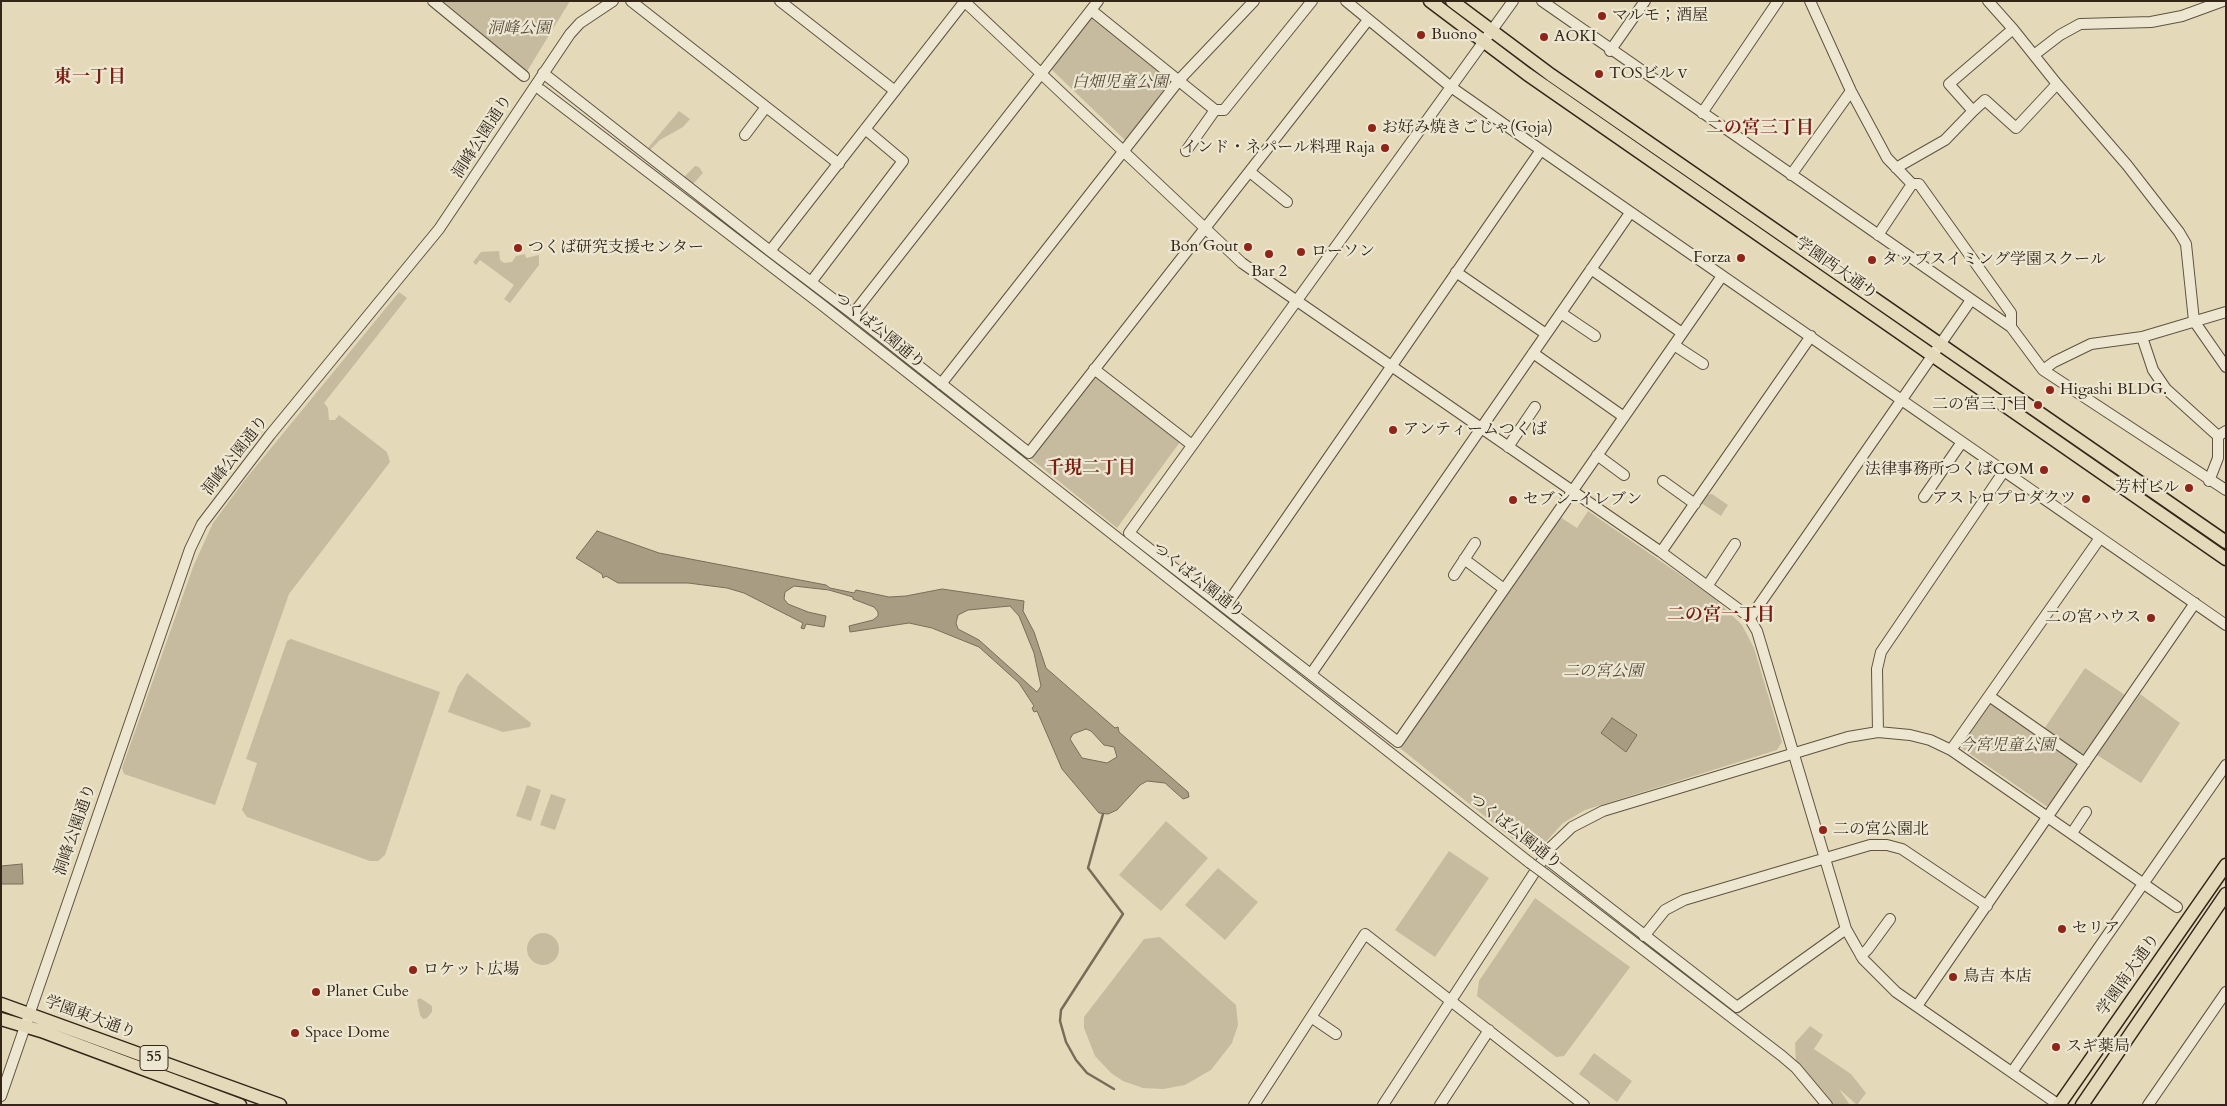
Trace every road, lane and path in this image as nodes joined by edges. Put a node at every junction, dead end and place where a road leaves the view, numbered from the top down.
1 (433, 1) edge
2 (613, 1) edge
3 (631, 1) edge
4 (780, 1) edge
5 (964, 1) edge
6 (1254, 1) edge
7 (1312, 1) edge
8 (1346, 1) edge
9 (1430, 1) edge
10 (1452, 1) edge
11 (1513, 1) edge
12 (1542, 1) edge
13 (1645, 1) edge
14 (1778, 1) edge
15 (1810, 1) edge
16 (1988, 1) edge
17 (2224, 1) edge
18 (1095, 5) edge
19 (1368, 20) junction
20 (2013, 28) junction
21 (1488, 37) junction
22 (1610, 51) junction
23 (2034, 55) junction
24 (542, 73) junction
25 (1040, 73) junction
26 (524, 76) dead end
27 (1180, 79) junction
28 (2057, 84) junction
29 (1452, 87) junction
30 (541, 90) dead end
31 (895, 91) junction
32 (1851, 91) junction
33 (766, 107) junction
34 (1216, 110) junction
35 (1972, 111) junction
36 (1702, 113) junction
37 (866, 129) junction
38 (745, 135) dead end
39 (1541, 150) junction
40 (1123, 151) junction
41 (1186, 151) dead end
42 (839, 164) junction
43 (1896, 168) junction
44 (1250, 172) junction
45 (1791, 175) junction
46 (1912, 184) junction
47 (1287, 202) dead end
48 (1630, 213) junction
49 (1205, 229) junction
50 (1878, 235) junction
51 (770, 251) junction
52 (1591, 270) junction
53 (1456, 272) junction
54 (1722, 276) junction
55 (811, 282) junction
56 (1971, 300) junction
57 (1296, 301) junction
58 (2226, 312) edge
59 (1561, 313) junction
60 (853, 314) junction
61 (2194, 321) junction
62 (2011, 327) junction
63 (1682, 333) junction
64 (1546, 334) junction
65 (1595, 336) dead end
66 (1811, 336) junction
67 (2142, 337) junction
68 (1940, 344) junction
69 (1674, 345) junction
70 (1533, 353) junction
71 (1932, 355) junction
72 (1702, 364) dead end
73 (1392, 366) junction
74 (2226, 367) edge
75 (1094, 369) junction
76 (2043, 370) junction
77 (941, 384) junction
78 (1901, 400) junction
79 (1535, 407) dead end
80 (1624, 417) junction
81 (1481, 428) junction
82 (2222, 434) edge
83 (1962, 442) junction
84 (1192, 445) junction
85 (1508, 447) junction
86 (1597, 456) junction
87 (2004, 471) junction
88 (1624, 475) dead end
89 (1663, 481) dead end
90 (2209, 481) junction
91 (2224, 488) edge
92 (1572, 491) junction
93 (1924, 497) dead end
94 (1695, 504) junction
95 (2100, 538) junction
96 (2226, 542) edge
97 (1474, 543) dead end
98 (1735, 544) dead end
99 (1661, 552) junction
100 (1464, 559) junction
101 (2226, 559) edge
102 (1454, 576) dead end
103 (1708, 585) junction
104 (1504, 589) junction
105 (2195, 603) junction
106 (1225, 607) junction
107 (1750, 618) junction
108 (2226, 625) edge
109 (1311, 674) junction
110 (1989, 696) junction
111 (1878, 732) junction
112 (1952, 750) junction
113 (1793, 754) junction
114 (2085, 763) junction
115 (2226, 765) edge
116 (2086, 812) dead end
117 (2048, 817) junction
118 (2072, 833) junction
119 (1544, 857) junction
120 (1824, 858) junction
121 (2226, 865) edge
122 (2144, 882) junction
123 (2226, 894) edge
124 (1986, 906) junction
125 (2177, 907) dead end
126 (1890, 919) dead end
127 (1846, 929) junction
128 (1644, 936) junction
129 (1861, 956) junction
130 (2226, 992) edge
131 (1450, 1001) junction
132 (1, 1004) edge
133 (1917, 1006) junction
134 (29, 1013) junction
135 (1311, 1017) junction
136 (1, 1019) edge
137 (25, 1026) junction
138 (1489, 1030) junction
139 (1336, 1034) dead end
140 (2012, 1072) junction
141 (1, 1096) edge
142 (240, 1105) edge
143 (280, 1105) edge
144 (1254, 1105) edge
145 (1383, 1105) edge
146 (1440, 1105) edge
147 (1584, 1105) edge
148 (1827, 1105) edge
149 (2059, 1105) edge
150 (2082, 1105) edge
151 (2148, 1105) edge

1 - 26 street
2 - 24 street, 洞峰公園通り
3 - 33 street
4 - 31 street
5 - 25 street
5 - 31 street
6 - 27 street
7 - 34 street
8 - 19 street
9 - 21 main road, 学園西大通り
10 - 21 main road, 学園西大通り
11 - 21 street
12 - 22 street
13 - 22 street
14 - 36 street
15 - 32 street
16 - 20 street
17 - 23 street
18 - 25 street
18 - 27 street
19 - 29 street
19 - 44 street
20 - 23 street
20 - 35 street
21 - 29 street
21 - 68 main road, 学園西大通り
21 - 71 main road, 学園西大通り
22 - 36 street
23 - 28 street
24 - 51 street
24 - 134 street, 洞峰公園通り
25 - 40 street
25 - 60 street
27 - 34 street
27 - 40 street
28 - 35 street
28 - 61 street
29 - 39 street
29 - 57 street
30 - 148 street, つくば公園通り, bridge
31 - 37 street
32 - 43 street
32 - 45 street
33 - 38 street
33 - 42 street
34 - 41 street
35 - 43 street
36 - 45 street
37 - 42 street
37 - 55 street
39 - 48 street
39 - 53 street
40 - 49 street
40 - 77 street
42 - 51 street
43 - 46 street
44 - 47 street
44 - 49 street
45 - 50 street
46 - 50 street
46 - 62 street
48 - 52 street
48 - 54 street
49 - 57 street
49 - 75 street
50 - 56 street
51 - 55 street
52 - 59 street
52 - 63 street
53 - 64 street
53 - 73 street
54 - 63 street
54 - 66 street
55 - 60 street
56 - 62 street
56 - 68 street
57 - 73 street
57 - 84 street
58 - 61 street
59 - 64 street
59 - 65 street
60 - 77 street
61 - 67 street
61 - 74 street
62 - 76 street
63 - 69 street
64 - 70 street
66 - 78 street
66 - 94 street
67 - 76 street
67 - 82 street
68 - 71 street
68 - 96 main road, 学園西大通り
69 - 72 street
69 - 80 street
70 - 80 street
70 - 81 street
71 - 78 street
71 - 101 main road, 学園西大通り
73 - 81 street
73 - 106 street
75 - 77 street
75 - 84 street
76 - 90 street
78 - 83 street
78 - 107 street
79 - 85 street
80 - 86 street
81 - 85 street
81 - 109 street
82 - 90 street
83 - 87 street
83 - 93 street
84 - 106 street
85 - 92 street
86 - 88 street
86 - 92 street
87 - 95 street
87 - 111 street
89 - 94 street
90 - 91 street
92 - 99 street
92 - 104 street
94 - 99 street
95 - 105 street
95 - 110 street
97 - 100 street
98 - 103 street
99 - 103 street
100 - 102 street
100 - 104 street
103 - 107 street
104 - 109 street
105 - 108 street
105 - 114 street
106 - 109 street
107 - 113 street
110 - 112 street
110 - 114 street
111 - 112 street
111 - 113 street
112 - 117 street
113 - 119 street
113 - 120 street
114 - 117 street
115 - 122 street
116 - 118 street
117 - 118 street
117 - 124 street
118 - 122 street
119 - 128 street
119 - 131 street
120 - 124 street
120 - 127 street
120 - 128 street
121 - 149 main road, 学園南大通り
122 - 125 street
122 - 140 street
123 - 150 main road, 学園南大通り
124 - 133 street
126 - 129 street
127 - 128 street
127 - 129 street
129 - 133 street
130 - 151 street
131 - 135 street
131 - 138 street
131 - 145 street
132 - 134 main road, 学園東大通り / 55
133 - 140 street
134 - 137 street, 洞峰公園通り
134 - 143 main road, 学園東大通り / 55
135 - 139 street
135 - 144 street
136 - 137 main road, 学園東大通り / 55
137 - 141 street, 洞峰公園通り
137 - 142 main road, 学園東大通り / 55
138 - 146 street
138 - 147 street
140 - 149 street

